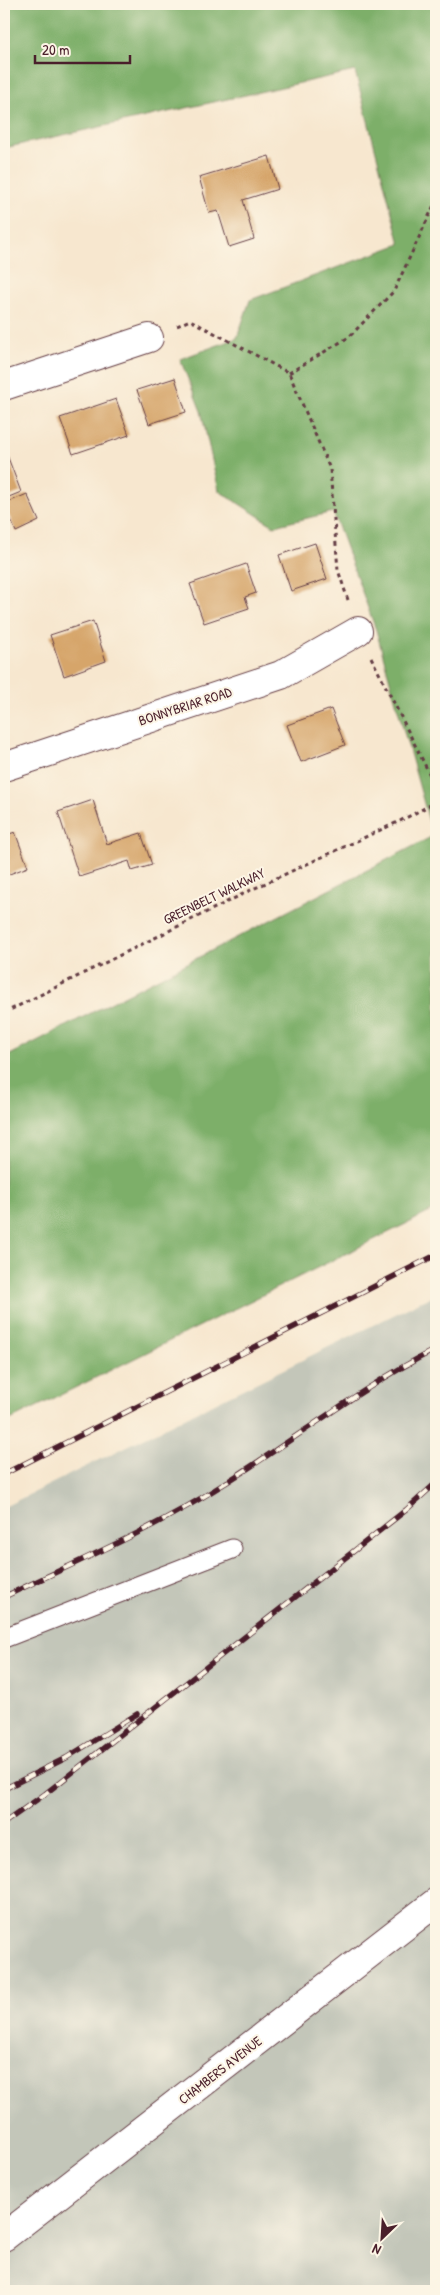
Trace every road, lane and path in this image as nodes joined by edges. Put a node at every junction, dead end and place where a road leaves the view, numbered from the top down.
1 (436, 201) edge
2 (149, 338) joint
3 (289, 373) junction
4 (4, 386) edge
5 (358, 631) junction
6 (4, 767) edge
7 (436, 787) edge
8 (436, 802) edge
9 (4, 1013) edge
10 (232, 1549) dead end
11 (4, 1638) edge
12 (436, 1902) edge
13 (4, 2237) edge

1 - 3 path
2 - 3 path
2 - 4 street
3 - 5 path
5 - 6 street, BONNYBRIAR ROAD
5 - 7 path
8 - 9 path, GREENBELT WALKWAY
10 - 11 lane
12 - 13 street, CHAMBERS AVENUE

